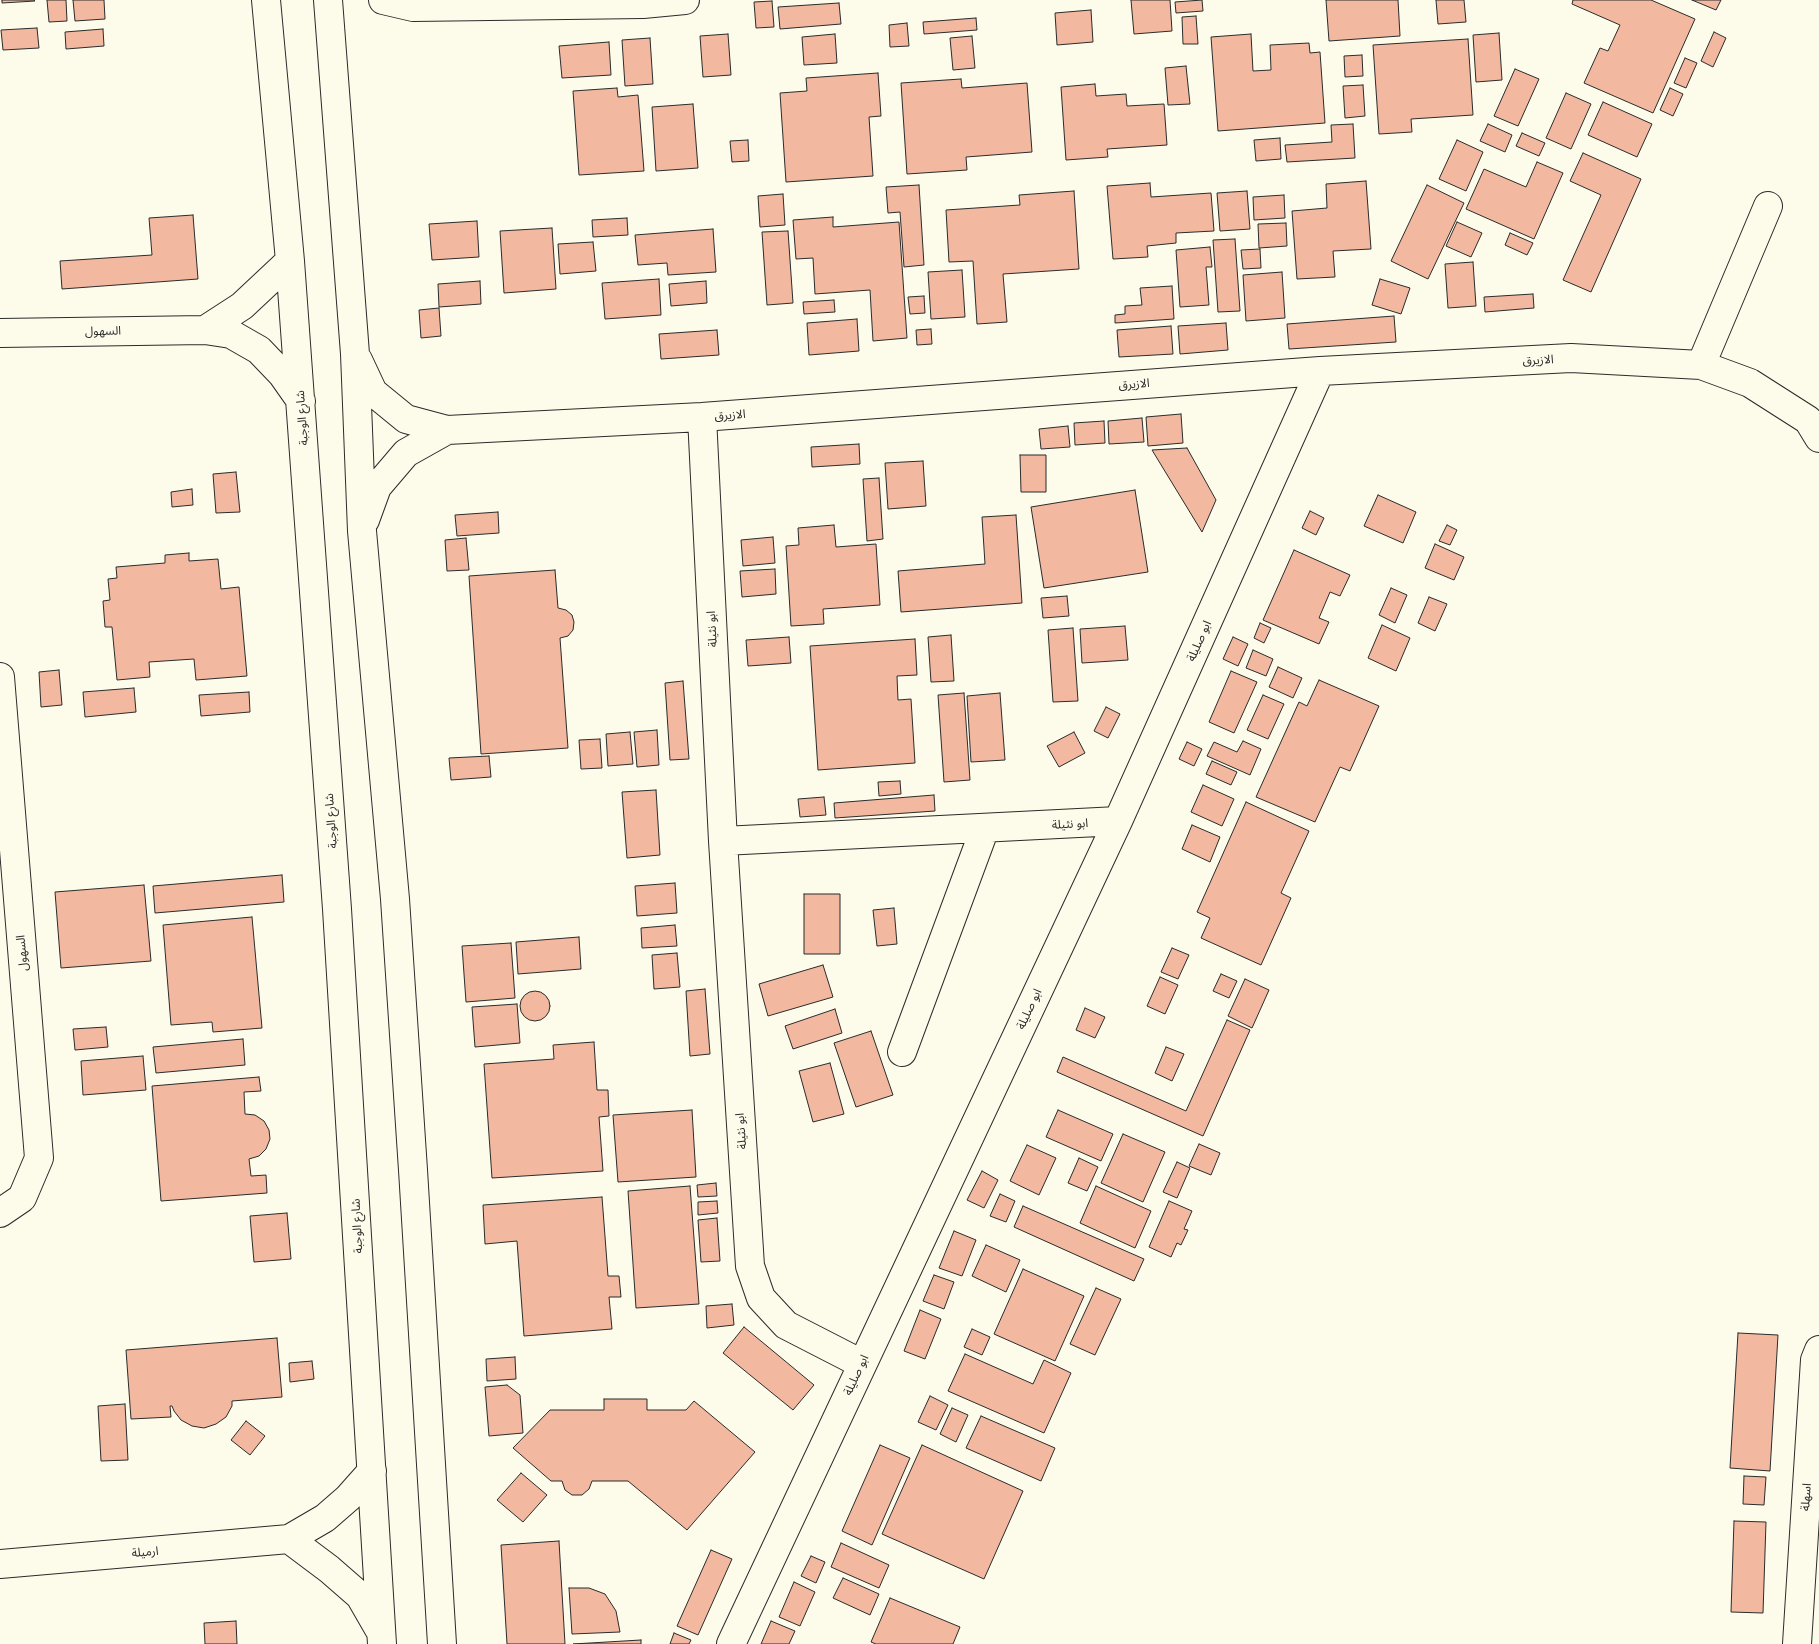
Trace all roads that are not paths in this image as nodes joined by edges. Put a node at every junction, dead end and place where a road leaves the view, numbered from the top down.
1 (266, 0) edge
2 (328, 0) edge
3 (383, 0) edge
4 (685, 0) edge
5 (643, 2) edge
6 (1768, 206) dead end
7 (290, 261) junction
8 (205, 330) junction
9 (0, 333) edge
10 (355, 354) junction
11 (1700, 365) junction
12 (1320, 370) junction
13 (301, 401) junction
14 (702, 417) junction
15 (1813, 429) edge
16 (447, 430) junction
17 (362, 531) junction
18 (0, 677) edge
19 (1118, 822) junction
20 (985, 828) junction
21 (723, 841) junction
22 (902, 1052) dead end
23 (0, 1213) edge
24 (1819, 1350) edge
25 (862, 1364) junction
26 (372, 1471) junction
27 (289, 1540) junction
28 (0, 1564) edge
29 (382, 1638) edge
30 (442, 1644) edge
31 (731, 1644) edge
32 (1797, 1644) edge

1 - 7 street, شارع الوجبة
2 - 10 street
3 - 5 street
4 - 5 street
6 - 11 street
7 - 8 street
7 - 13 street, شارع الوجبة
8 - 9 street, السهول
8 - 13 street, السهول
10 - 16 street, الازيرق
10 - 17 street
11 - 12 street, الازيرق
11 - 15 street, الازيرق
12 - 14 street, الازيرق
12 - 19 street, ابو صليلة
13 - 26 street, شارع الوجبة
14 - 16 street, الازيرق
14 - 21 street, ابو نثيلة
16 - 17 street, الازيرق
17 - 30 street
18 - 23 street, السهول
19 - 20 street, ابو نثيلة
19 - 25 street, ابو صليلة
20 - 21 street, ابو نثيلة
20 - 22 street
21 - 25 street, ابو نثيلة
24 - 32 street, اسهلة
25 - 31 street, ابو صليلة
26 - 27 street, ارميلة
26 - 29 street, شارع الوجبة
27 - 28 street, ارميلة
27 - 29 street

